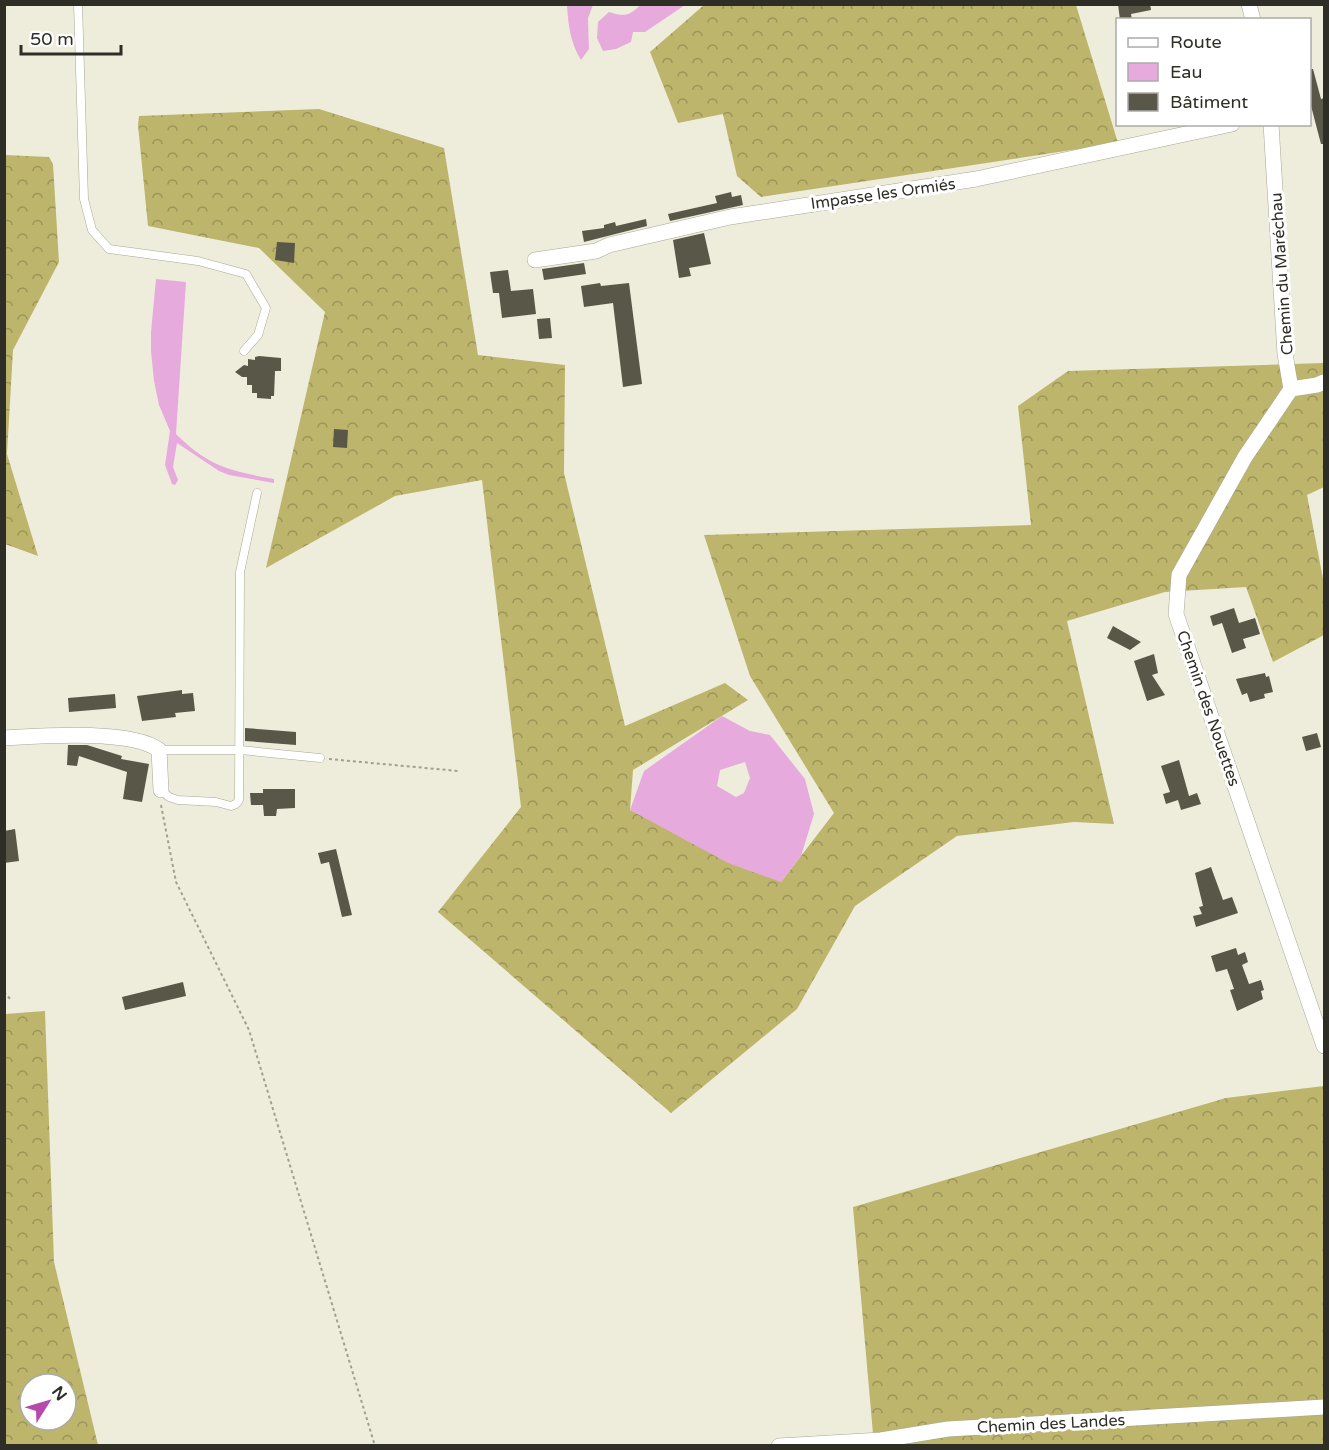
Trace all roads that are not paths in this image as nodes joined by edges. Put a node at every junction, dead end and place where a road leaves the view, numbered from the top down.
1 (78, 4) edge
2 (1223, 126) edge
3 (1271, 126) edge
4 (534, 260) dead end
5 (244, 351) dead end
6 (1324, 382) edge
7 (1291, 388) junction
8 (257, 493) dead end
9 (4, 738) edge
10 (159, 750) junction
11 (240, 750) junction
12 (320, 758) road end
13 (161, 790) joint
14 (1324, 1046) edge
15 (1324, 1407) edge
16 (778, 1446) edge

1 - 5 lane
2 - 4 street, Impasse les Ormiés
3 - 7 street, Chemin du Maréchau
6 - 7 street
7 - 14 street, Chemin des Nouettes
8 - 11 lane
9 - 10 street
10 - 11 lane
10 - 13 street
11 - 12 lane
11 - 13 lane
15 - 16 street, Chemin des Landes

